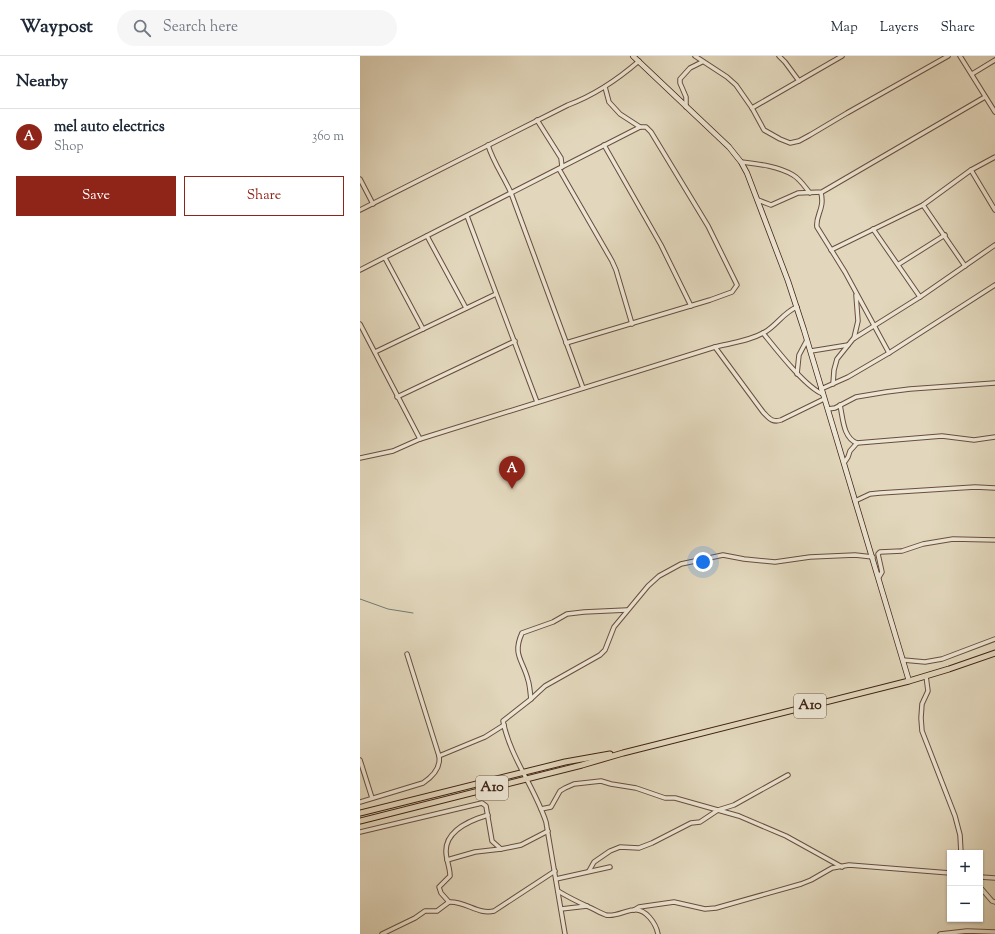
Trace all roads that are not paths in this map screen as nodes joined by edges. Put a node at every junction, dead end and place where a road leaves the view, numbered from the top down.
1 (633, 56) edge
2 (695, 56) edge
3 (779, 56) edge
4 (842, 56) edge
5 (948, 56) edge
6 (960, 56) edge
7 (995, 60) edge
8 (639, 61) junction
9 (702, 62) junction
10 (972, 74) junction
11 (799, 81) junction
12 (605, 87) junction
13 (985, 97) junction
14 (686, 107) junction
15 (752, 108) junction
16 (995, 112) edge
17 (537, 120) junction
18 (640, 127) junction
19 (488, 145) junction
20 (604, 146) junction
21 (995, 157) edge
22 (741, 162) junction
23 (560, 168) junction
24 (971, 170) junction
25 (360, 179) edge
26 (512, 193) junction
27 (810, 193) junction
28 (821, 193) junction
29 (758, 200) junction
30 (373, 204) junction
31 (923, 205) junction
32 (360, 210) edge
33 (995, 210) edge
34 (468, 216) junction
35 (873, 229) junction
36 (945, 235) junction
37 (427, 236) junction
38 (995, 245) edge
39 (831, 250) junction
40 (385, 258) junction
41 (899, 264) junction
42 (965, 266) junction
43 (360, 270) edge
44 (995, 285) edge
45 (856, 293) junction
46 (496, 294) junction
47 (920, 297) junction
48 (691, 306) junction
49 (466, 308) junction
50 (797, 308) junction
51 (360, 324) edge
52 (632, 324) junction
53 (874, 326) junction
54 (423, 329) junction
55 (764, 333) junction
56 (853, 339) junction
57 (808, 340) junction
58 (515, 341) junction
59 (566, 343) junction
60 (848, 345) junction
61 (715, 347) junction
62 (811, 351) junction
63 (375, 352) junction
64 (889, 353) junction
65 (797, 374) junction
66 (995, 383) edge
67 (833, 384) junction
68 (583, 388) junction
69 (821, 388) junction
70 (824, 396) junction
71 (398, 397) junction
72 (537, 402) junction
73 (840, 405) junction
74 (828, 409) junction
75 (995, 437) edge
76 (420, 439) junction
77 (857, 443) junction
78 (360, 458) edge
79 (844, 463) junction
80 (995, 488) edge
81 (855, 501) junction
82 (995, 540) edge
83 (873, 557) junction
84 (879, 577) junction
85 (627, 610) junction
86 (995, 639) edge
87 (995, 653) edge
88 (407, 654) dead end
89 (903, 660) junction
90 (926, 676) junction
91 (909, 681) junction
92 (531, 699) junction
93 (504, 725) junction
94 (623, 753) junction
95 (439, 756) junction
96 (360, 760) edge
97 (524, 772) junction
98 (788, 775) dead end
99 (527, 779) junction
100 (372, 798) junction
101 (360, 802) edge
102 (542, 810) junction
103 (718, 810) junction
104 (360, 813) edge
105 (488, 815) junction
106 (360, 821) edge
107 (548, 831) junction
108 (360, 832) edge
109 (501, 849) junction
110 (960, 850) edge
111 (447, 860) junction
112 (610, 866) dead end
113 (842, 867) junction
114 (555, 871) junction
115 (588, 871) junction
116 (947, 873) edge
117 (983, 877) edge
118 (995, 878) edge
119 (556, 879) junction
120 (983, 890) edge
121 (558, 891) junction
122 (449, 902) junction
123 (995, 902) edge
124 (588, 906) junction
125 (561, 910) junction
126 (634, 910) junction
127 (995, 932) edge
128 (382, 934) edge
129 (565, 934) edge
130 (658, 934) edge
131 (940, 934) edge

1 - 8 street
2 - 9 street
3 - 11 street
4 - 11 street
5 - 15 street
6 - 10 street
7 - 10 street
8 - 12 street
8 - 14 street
9 - 14 street
9 - 15 street
10 - 13 street
11 - 15 street
12 - 17 street
12 - 18 street
13 - 16 street
13 - 28 street
14 - 22 street
17 - 19 street
17 - 23 street
18 - 20 street
18 - 48 street
19 - 26 street
19 - 30 street
20 - 23 street
20 - 48 street
21 - 24 street
22 - 27 street
22 - 29 street
23 - 26 street
23 - 52 street
24 - 31 street
24 - 33 street
25 - 30 street
26 - 34 street
26 - 59 street
27 - 28 street
27 - 29 street
28 - 39 street
29 - 50 street
30 - 32 street
31 - 35 street
31 - 36 street
34 - 37 street
34 - 46 street
35 - 39 street
35 - 41 street
36 - 41 street
36 - 42 street
37 - 40 street
37 - 49 street
38 - 42 street
39 - 45 street
40 - 43 street
40 - 54 street
41 - 47 street
42 - 47 street
44 - 64 street
45 - 53 street
45 - 56 street
46 - 49 street
46 - 58 street
47 - 53 street
48 - 52 street
49 - 54 street
50 - 55 street
50 - 57 street
51 - 63 street
52 - 59 street
53 - 56 street
53 - 64 street
54 - 63 street
55 - 61 street
55 - 65 street
56 - 60 street
57 - 62 street
57 - 65 street
58 - 71 street
58 - 72 street
59 - 68 street
60 - 62 street
60 - 67 street
61 - 68 street
61 - 70 street
62 - 69 street
63 - 71 street
64 - 67 street
65 - 70 street
66 - 73 street
67 - 69 street
68 - 72 street
69 - 70 street
70 - 74 street
71 - 76 street
72 - 76 street
73 - 74 street
73 - 77 street
74 - 79 street
75 - 77 street
76 - 78 street
77 - 79 street
79 - 81 street
80 - 81 street
81 - 83 street
82 - 84 street
83 - 84 street
83 - 85 street
84 - 89 street
85 - 92 street
85 - 92 street
86 - 89 street
87 - 90 main road, A10
88 - 95 street
89 - 91 street
90 - 91 main road, A10
90 - 110 street
91 - 94 main road, A10
92 - 93 street
93 - 95 street
93 - 97 street
94 - 97 main road, A10
94 - 99 main road, A10
95 - 100 street
96 - 100 street
97 - 99 street
97 - 104 main road, A10
98 - 103 street
99 - 102 street
99 - 106 main road, A10
100 - 101 street
102 - 103 street
102 - 107 street
103 - 113 street
103 - 115 street
105 - 108 street
105 - 109 street
105 - 111 street
107 - 109 street
107 - 114 street
109 - 111 street
111 - 122 street
112 - 115 street
113 - 116 street
113 - 126 street
114 - 119 street
114 - 122 street
115 - 119 street
117 - 118 street
119 - 121 street
120 - 123 street
121 - 124 street
121 - 125 street
122 - 128 street
124 - 125 street
124 - 126 street
125 - 129 street
126 - 130 street
127 - 131 street

